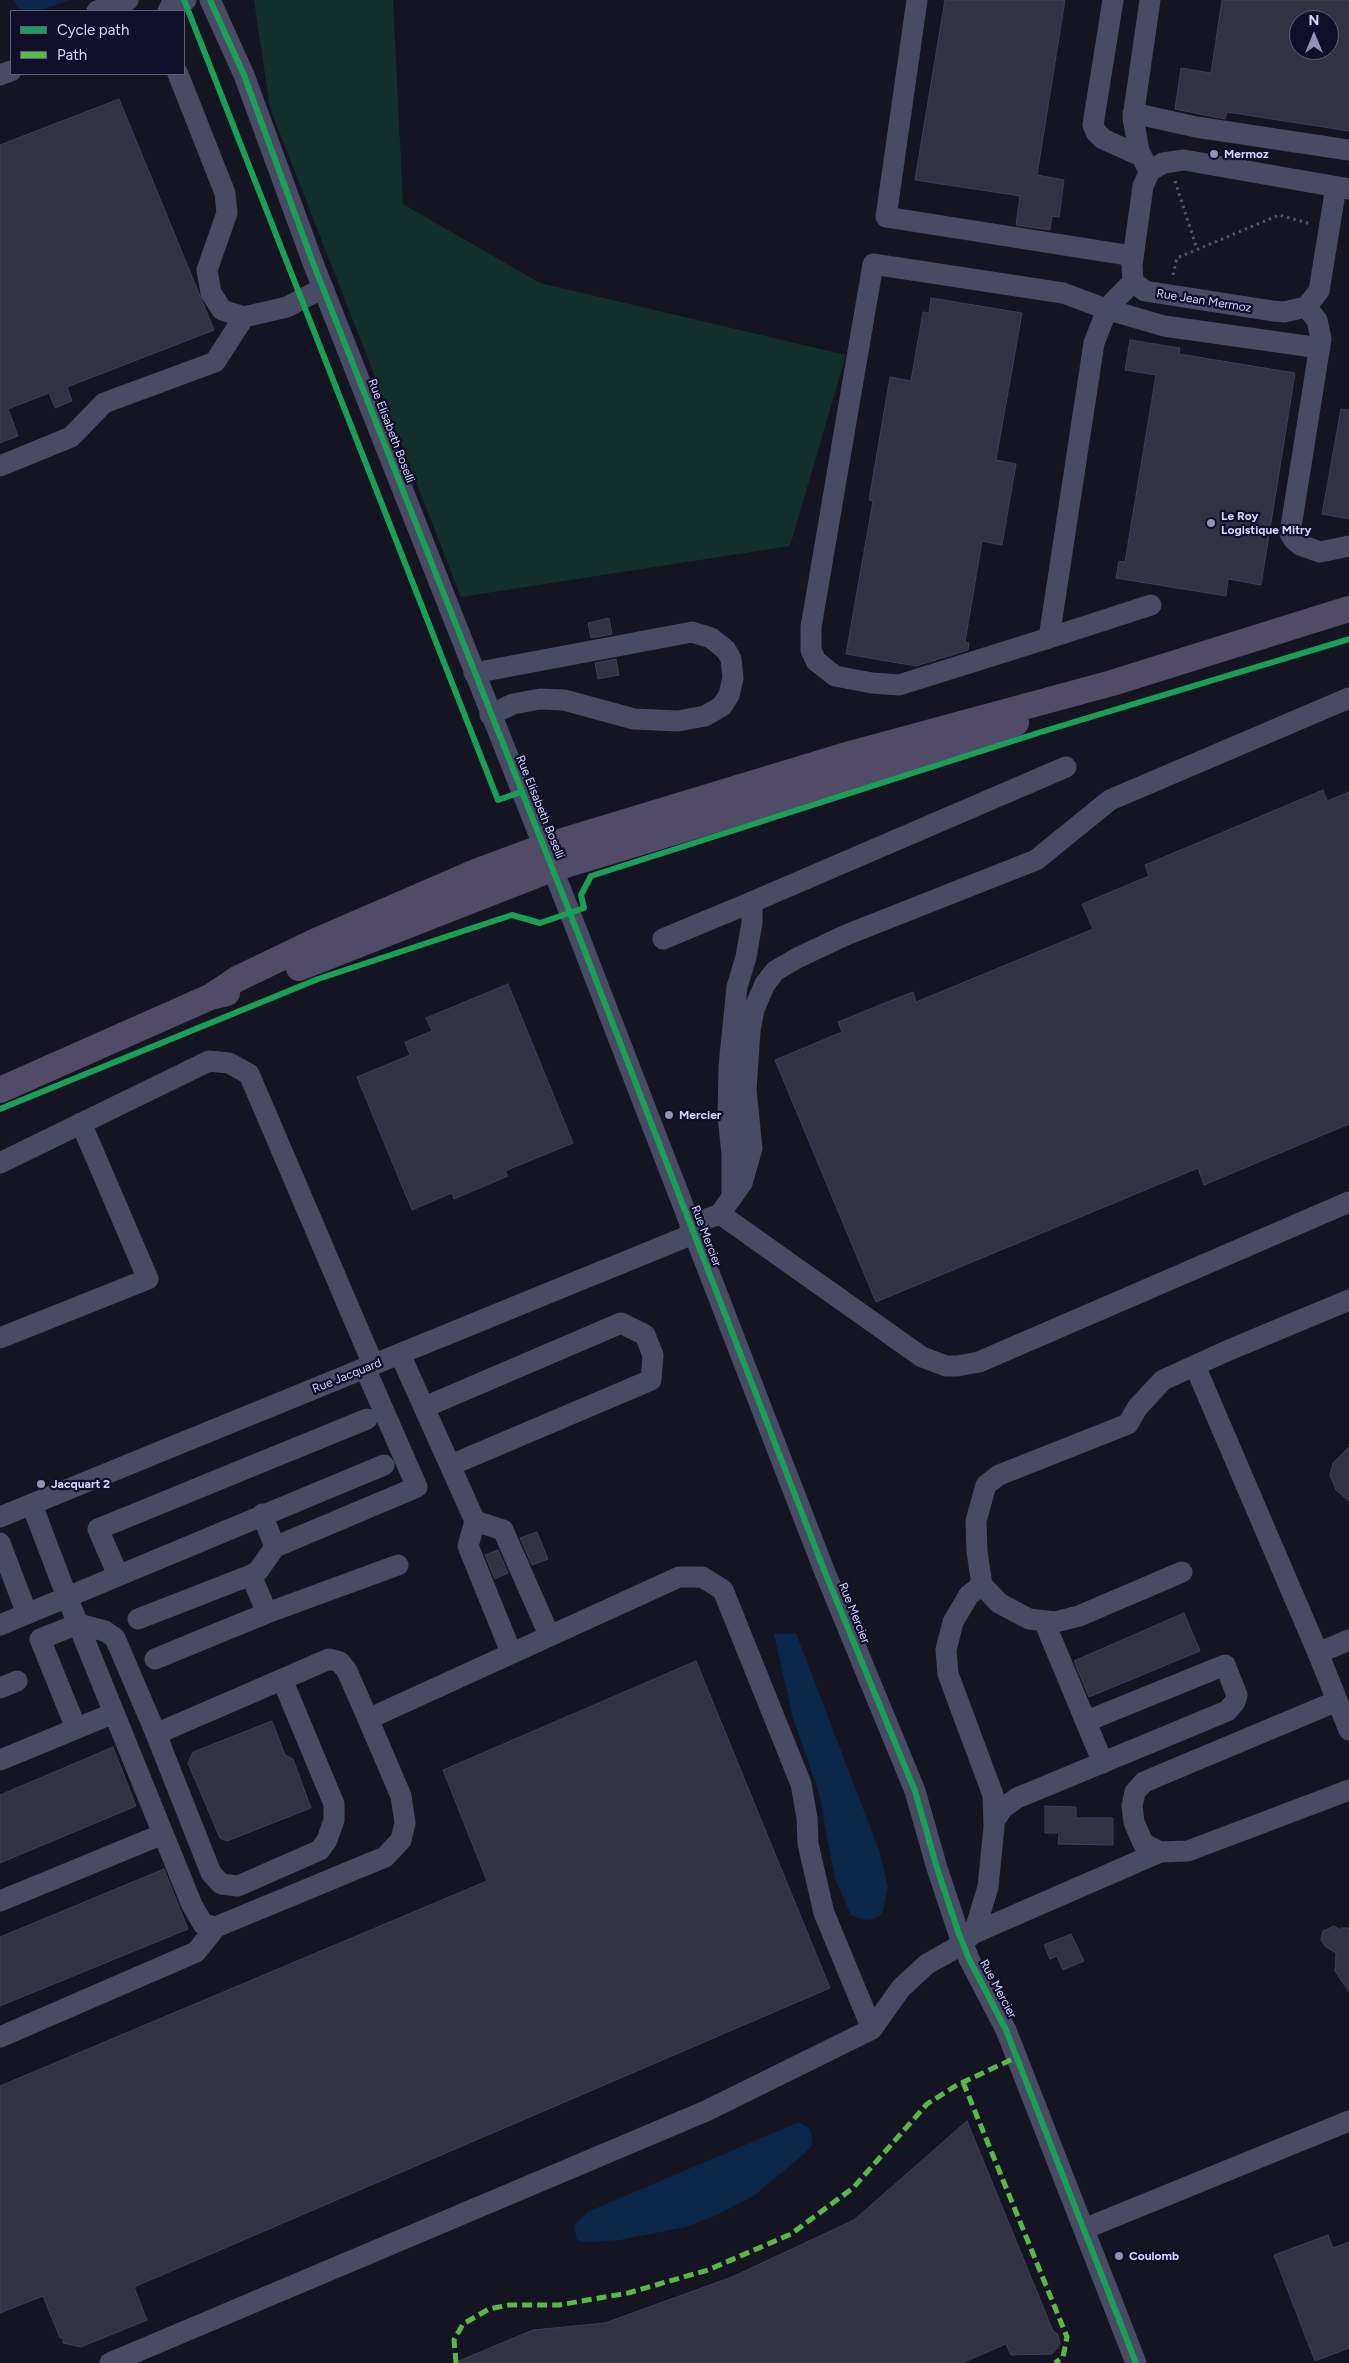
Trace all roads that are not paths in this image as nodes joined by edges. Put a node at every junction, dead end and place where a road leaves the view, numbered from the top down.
1 (128, 0) edge
2 (210, 0) edge
3 (917, 0) edge
4 (1113, 0) edge
5 (1150, 0) edge
6 (100, 10) edge
7 (178, 75) edge
8 (1133, 114) junction
9 (1349, 150) edge
10 (1146, 163) junction
11 (1343, 188) edge
12 (1133, 256) junction
13 (1133, 282) junction
14 (323, 288) junction
15 (1306, 307) junction
16 (1108, 310) junction
17 (244, 317) junction
18 (1320, 348) junction
19 (0, 466) edge
20 (1349, 546) edge
21 (1151, 605) dead end
22 (1349, 609) edge
23 (1049, 638) junction
24 (474, 674) junction
25 (1349, 698) edge
26 (490, 715) junction
27 (1066, 767) dead end
28 (548, 858) junction
29 (752, 902) junction
30 (663, 939) dead end
31 (0, 1090) edge
32 (81, 1122) junction
33 (0, 1163) edge
34 (1349, 1202) edge
35 (726, 1206) junction
36 (692, 1230) junction
37 (1349, 1300) edge
38 (0, 1338) edge
39 (400, 1354) junction
40 (369, 1366) junction
41 (1195, 1366) junction
42 (425, 1407) junction
43 (367, 1418) dead end
44 (384, 1465) dead end
45 (451, 1465) junction
46 (32, 1504) junction
47 (262, 1514) junction
48 (0, 1517) edge
49 (475, 1521) junction
50 (0, 1543) edge
51 (276, 1547) junction
52 (398, 1565) dead end
53 (1182, 1572) dead end
54 (5, 1573) edge
55 (118, 1575) junction
56 (250, 1575) junction
57 (982, 1585) junction
58 (66, 1597) junction
59 (266, 1613) junction
60 (27, 1614) junction
61 (138, 1619) dead end
62 (1044, 1621) junction
63 (78, 1624) junction
64 (0, 1625) edge
65 (548, 1636) junction
66 (1349, 1640) edge
67 (511, 1652) junction
68 (1318, 1653) junction
69 (155, 1658) dead end
70 (282, 1679) junction
71 (1337, 1701) junction
72 (114, 1713) junction
73 (368, 1719) junction
74 (1086, 1722) junction
75 (76, 1728) junction
76 (1349, 1730) edge
77 (156, 1734) junction
78 (0, 1760) edge
79 (1103, 1763) junction
80 (1349, 1790) edge
81 (994, 1821) junction
82 (163, 1834) junction
83 (1160, 1852) junction
84 (0, 1901) edge
85 (216, 1927) junction
86 (968, 1938) junction
87 (872, 2029) junction
88 (0, 2037) edge
89 (1349, 2121) edge
90 (1084, 2229) junction
91 (110, 2363) edge
92 (1136, 2363) edge

1 - 6 street
2 - 14 street, Rue Elisabeth Boselli
3 - 12 street
4 - 10 street
5 - 8 street
7 - 17 street
8 - 9 street
8 - 10 street
10 - 11 street
10 - 12 street
11 - 15 street
12 - 13 street
13 - 15 street, Rue Jean Mermoz
13 - 16 street
14 - 17 street
14 - 24 street, Rue Elisabeth Boselli
15 - 18 street
16 - 18 street
16 - 23 street
16 - 23 street
17 - 19 street
18 - 20 street
21 - 23 street
22 - 28 main road
24 - 26 street, Rue Elisabeth Boselli
24 - 26 street
25 - 35 street
26 - 28 street, Rue Elisabeth Boselli
27 - 29 street
28 - 31 main road
28 - 36 street, Rue Mercier
29 - 30 street
29 - 35 street
32 - 33 street
32 - 38 street
32 - 40 street
34 - 35 street
35 - 36 street, Rue Jacquard
36 - 39 street, Rue Jacquard
36 - 86 street, Rue Mercier
37 - 41 street
39 - 40 street, Rue Jacquard
39 - 42 street
40 - 46 street, Rue Jacquard
40 - 51 street
41 - 57 street
41 - 68 street
42 - 45 street
42 - 45 street
43 - 55 street
44 - 47 street
45 - 49 street
46 - 48 street, Rue Jacquard
46 - 58 street
47 - 51 street
47 - 55 street
49 - 65 street
49 - 67 street
50 - 54 street
51 - 56 street
52 - 59 street
53 - 62 street
54 - 60 street
55 - 58 street
56 - 59 street
56 - 61 street
57 - 62 street
57 - 81 street
58 - 60 street
58 - 63 street
59 - 69 street
60 - 64 street
62 - 74 street
63 - 72 street
63 - 75 street
63 - 77 street
65 - 67 street
65 - 87 street
66 - 68 street
67 - 73 street
68 - 71 street
70 - 73 street
70 - 77 street
70 - 77 street
71 - 76 street
71 - 83 street
72 - 75 street
72 - 82 street
73 - 85 street
74 - 79 street
74 - 79 street
75 - 78 street
79 - 81 street
80 - 83 street
81 - 86 street
82 - 84 street
82 - 85 street
83 - 86 street
85 - 88 street
86 - 87 street
86 - 90 street, Rue Mercier
87 - 91 street
89 - 90 street
90 - 92 street, Rue Mercier

